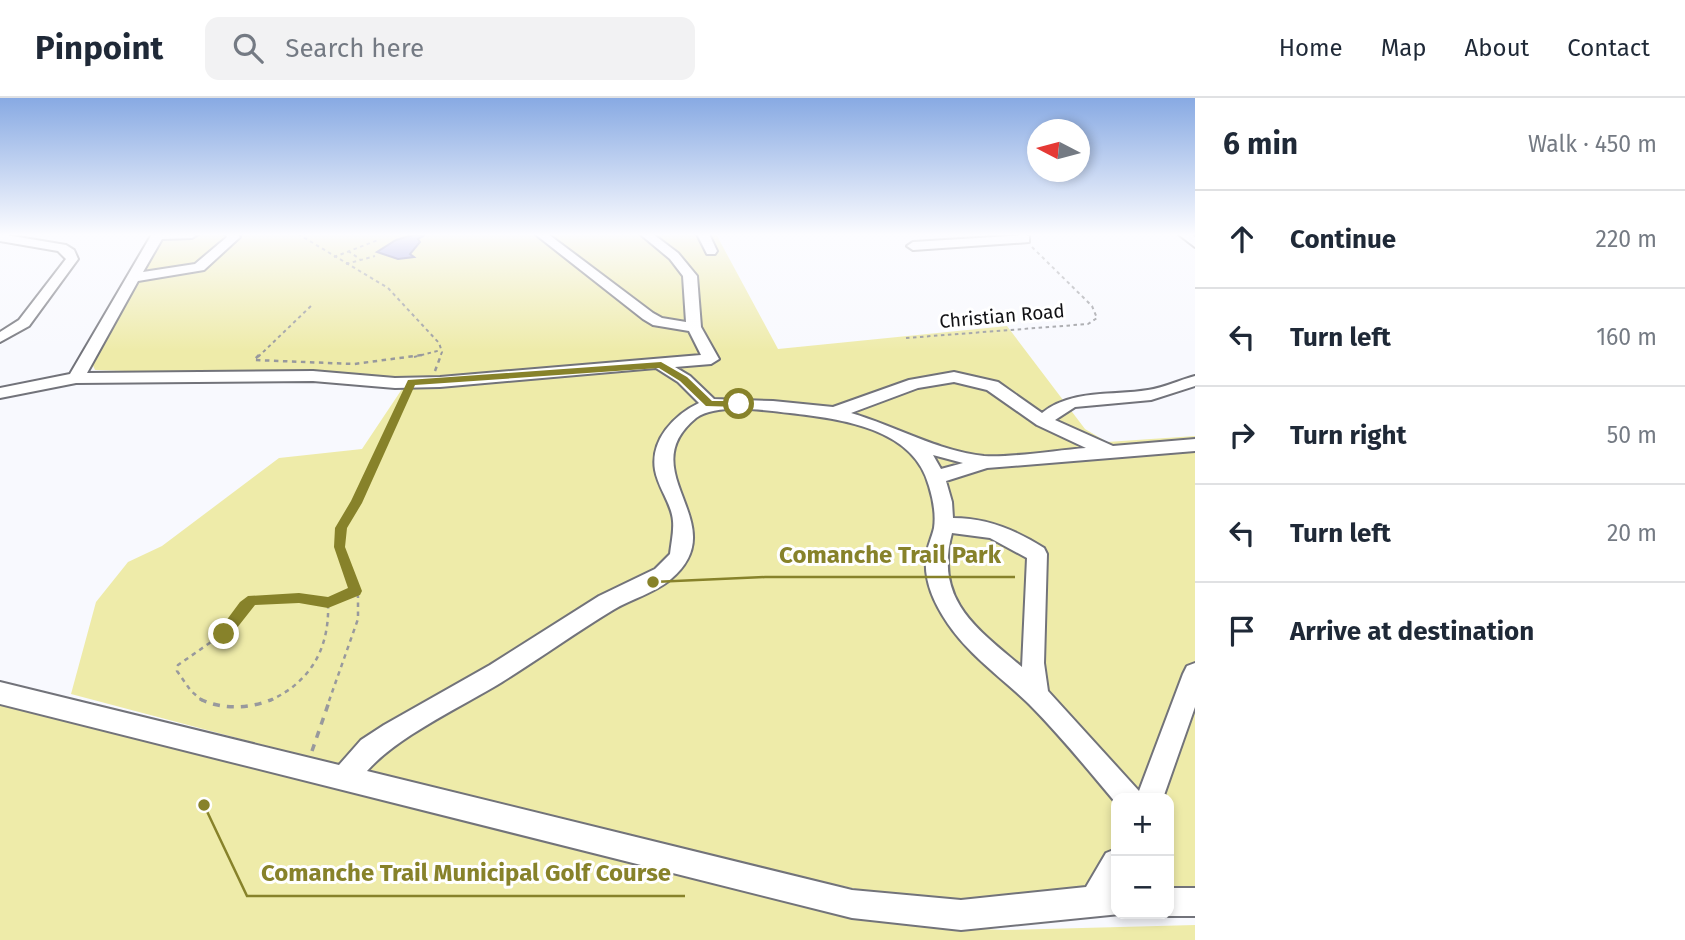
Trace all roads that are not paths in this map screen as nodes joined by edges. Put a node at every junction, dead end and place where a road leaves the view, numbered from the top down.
1 (61, 273) edge
2 (136, 273) edge
3 (157, 273) edge
4 (592, 273) edge
5 (688, 273) edge
6 (133, 278) junction
7 (694, 327) junction
8 (0, 338) edge
9 (661, 365) junction
10 (76, 379) junction
11 (1195, 382) edge
12 (0, 393) edge
13 (710, 404) junction
14 (834, 413) junction
15 (1043, 421) junction
16 (914, 444) junction
17 (1195, 445) edge
18 (1108, 451) junction
19 (987, 462) junction
20 (936, 477) junction
21 (944, 526) junction
22 (1195, 674) edge
23 (0, 693) edge
24 (1037, 696) junction
25 (1190, 704) edge
26 (345, 777) junction
27 (1124, 793) edge
28 (1152, 793) edge
29 (1111, 880) edge
30 (1105, 901) edge
31 (1174, 902) edge
32 (1195, 902) edge

1 - 8 street
2 - 6 street
3 - 6 street
4 - 7 street
5 - 7 street
6 - 10 street
7 - 9 street
9 - 10 lane
9 - 13 street
10 - 12 lane
11 - 15 lane
13 - 14 street
13 - 26 street
14 - 15 street
14 - 16 street
15 - 18 street
16 - 19 lane
16 - 20 street
17 - 18 street
18 - 19 street
19 - 20 street
20 - 21 street
21 - 24 street
21 - 24 street
22 - 25 street
23 - 26 street
24 - 27 street
25 - 28 street
26 - 30 street
29 - 30 street
31 - 32 street

